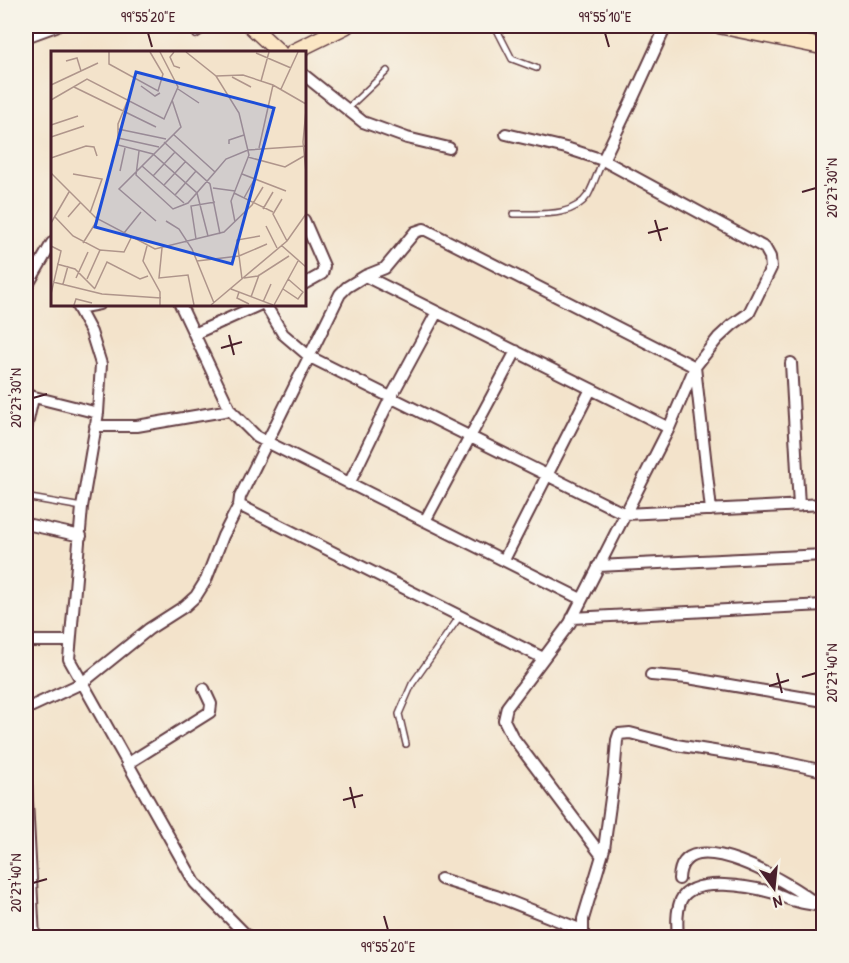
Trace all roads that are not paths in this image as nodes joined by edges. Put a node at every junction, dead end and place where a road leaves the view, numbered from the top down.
1 (56, 26) edge
2 (210, 26) edge
3 (251, 26) edge
4 (346, 26) edge
5 (495, 26) edge
6 (666, 26) edge
7 (721, 26) edge
8 (196, 35) dead end
9 (26, 37) edge
10 (824, 47) edge
11 (278, 51) edge
12 (295, 51) edge
13 (536, 69) dead end
14 (387, 71) dead end
15 (306, 78) edge
16 (347, 110) junction
17 (506, 134) dead end
18 (449, 148) dead end
19 (603, 160) junction
20 (513, 214) dead end
21 (306, 225) edge
22 (51, 250) edge
23 (365, 276) junction
24 (306, 283) edge
25 (26, 288) edge
26 (77, 306) edge
27 (181, 306) edge
28 (258, 306) edge
29 (264, 306) edge
30 (437, 312) junction
31 (194, 334) junction
32 (516, 351) junction
33 (310, 357) junction
34 (791, 363) dead end
35 (695, 368) junction
36 (591, 389) junction
37 (29, 397) edge
38 (391, 398) junction
39 (230, 410) junction
40 (98, 413) junction
41 (95, 426) junction
42 (669, 428) junction
43 (26, 429) edge
44 (470, 436) junction
45 (267, 443) junction
46 (548, 475) junction
47 (349, 484) junction
48 (30, 498) dead end
49 (824, 504) edge
50 (239, 505) junction
51 (799, 506) junction
52 (82, 507) junction
53 (711, 510) junction
54 (625, 514) junction
55 (425, 521) junction
56 (26, 524) edge
57 (81, 536) junction
58 (824, 555) edge
59 (504, 561) junction
60 (598, 566) junction
61 (581, 599) junction
62 (824, 605) edge
63 (460, 616) junction
64 (572, 618) junction
65 (26, 641) edge
66 (69, 641) junction
67 (543, 658) junction
68 (651, 675) dead end
69 (82, 683) junction
70 (204, 689) dead end
71 (824, 701) edge
72 (26, 709) edge
73 (406, 744) dead end
74 (127, 764) junction
75 (824, 771) edge
76 (26, 781) edge
77 (602, 856) junction
78 (441, 879) dead end
79 (679, 879) dead end
80 (820, 906) edge
81 (583, 934) edge
82 (34, 938) edge
83 (249, 938) edge
84 (678, 938) edge

1 - 9 street
2 - 8 lane
3 - 11 street
4 - 12 street
5 - 13 lane
6 - 19 street
7 - 10 street
14 - 16 lane
15 - 16 street
16 - 18 street
17 - 19 street
19 - 20 lane
19 - 35 street
21 - 24 street
22 - 25 street
23 - 30 street
23 - 33 street
23 - 35 street
26 - 40 street
27 - 31 street
28 - 31 street
29 - 33 street
30 - 32 street
30 - 38 street
31 - 39 street
32 - 36 street
32 - 44 street
33 - 38 street
33 - 45 street
34 - 51 street
35 - 42 street
35 - 53 street
36 - 42 street
36 - 46 street
37 - 40 street
37 - 43 street
38 - 44 street
38 - 47 street
39 - 41 street
39 - 45 street
40 - 41 street
41 - 52 street
42 - 54 street
44 - 46 street
44 - 55 street
45 - 47 street
45 - 50 street
46 - 54 street
46 - 59 street
47 - 55 street
48 - 52 lane
49 - 51 street
50 - 63 street
50 - 69 street
51 - 53 street
52 - 57 street
53 - 54 street
54 - 60 street
55 - 59 street
56 - 57 street
57 - 66 street
58 - 60 street
59 - 61 street
60 - 61 street
61 - 64 street
62 - 64 street
63 - 67 street
63 - 73 lane
64 - 67 street
65 - 66 street
66 - 69 street
67 - 77 street
68 - 71 street
69 - 72 street
69 - 74 street
70 - 74 street
74 - 83 street
75 - 77 street
76 - 82 street
77 - 81 street
78 - 81 street
79 - 80 street
80 - 84 street

